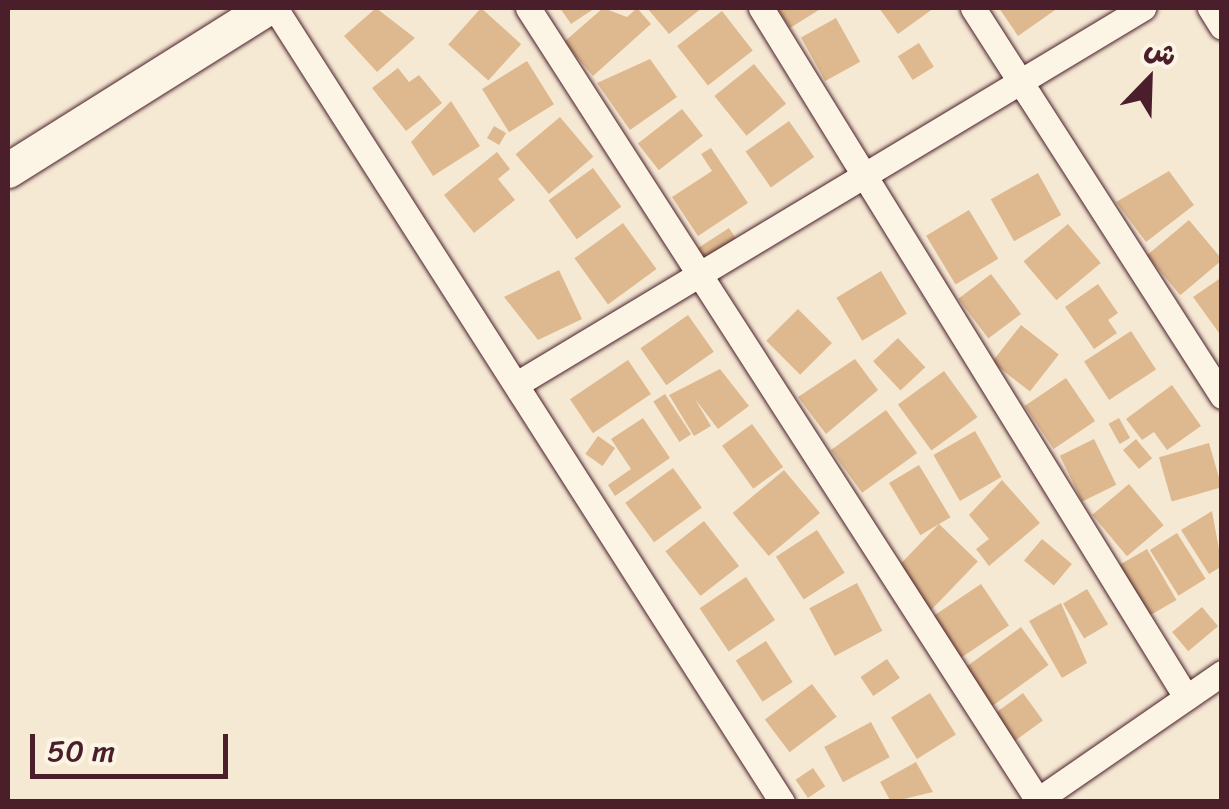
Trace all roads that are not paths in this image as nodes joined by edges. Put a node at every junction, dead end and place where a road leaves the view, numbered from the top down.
1 (266, 8) edge
2 (275, 8) edge
3 (528, 8) edge
4 (761, 8) edge
5 (973, 8) edge
6 (1143, 8) edge
7 (1210, 8) edge
8 (1222, 27) edge
9 (1020, 82) junction
10 (8, 170) edge
11 (863, 176) junction
12 (698, 279) junction
13 (520, 382) junction
14 (1222, 396) edge
15 (1222, 673) edge
16 (1186, 697) junction
17 (1036, 801) edge
18 (782, 802) edge

1 - 10 street
2 - 13 street
3 - 12 street
4 - 11 street
5 - 9 street
6 - 9 street
7 - 8 street
9 - 11 street
9 - 14 street
11 - 12 street
11 - 16 street
12 - 13 street
12 - 17 street
13 - 18 street
15 - 16 street
16 - 17 street

